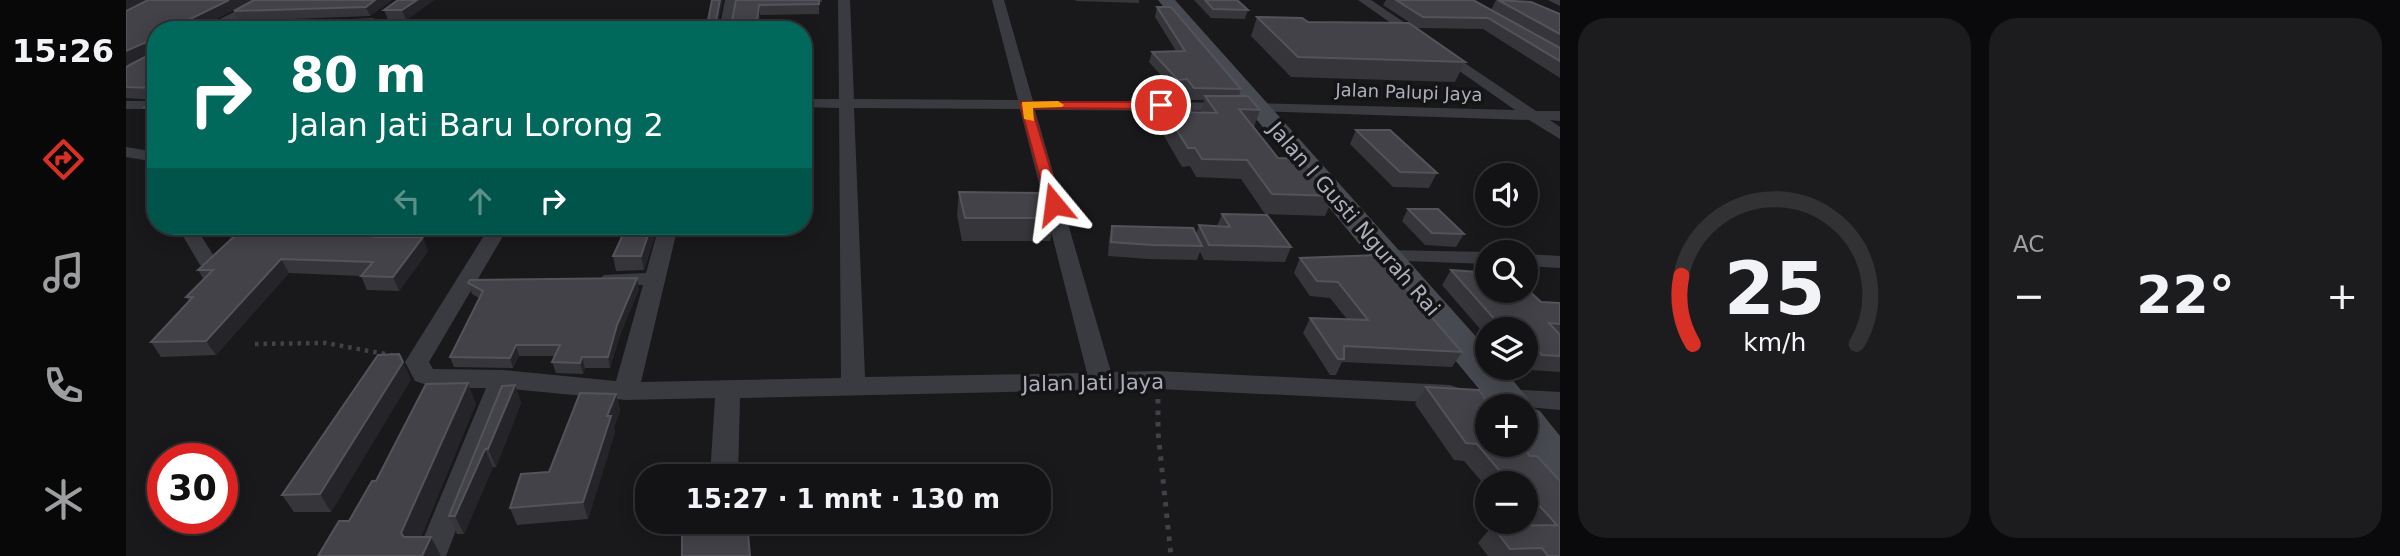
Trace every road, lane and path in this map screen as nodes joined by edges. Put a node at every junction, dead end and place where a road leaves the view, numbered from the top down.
1 (266, 0) edge
2 (731, 0) edge
3 (844, 0) edge
4 (998, 0) edge
5 (1166, 0) edge
6 (1364, 0) edge
7 (1555, 0) edge
8 (1560, 3) edge
9 (225, 21) edge
10 (726, 21) edge
11 (147, 59) edge
12 (126, 60) edge
13 (147, 63) edge
14 (126, 74) edge
15 (812, 103) edge
16 (847, 103) junction
17 (1026, 104) junction
18 (127, 105) edge
19 (147, 105) edge
20 (1256, 107) junction
21 (1532, 115) junction
22 (1560, 116) edge
23 (1560, 134) edge
24 (126, 152) edge
25 (147, 156) edge
26 (191, 235) edge
27 (494, 235) edge
28 (666, 235) edge
29 (1385, 256) junction
30 (1475, 258) edge
31 (207, 261) edge
32 (1538, 261) edge
33 (1560, 262) edge
34 (654, 279) junction
35 (587, 280) edge
36 (492, 281) edge
37 (465, 282) junction
38 (255, 344) dead end
39 (417, 362) junction
40 (502, 379) junction
41 (1159, 380) junction
42 (1102, 383) junction
43 (853, 387) junction
44 (728, 389) junction
45 (626, 391) junction
46 (1505, 394) edge
47 (1560, 401) edge
48 (1475, 403) edge
49 (1538, 405) edge
50 (1538, 436) edge
51 (725, 464) edge
52 (1560, 466) edge
53 (722, 534) edge
54 (431, 556) edge
55 (721, 556) edge
56 (1171, 556) edge

1 - 9 street
2 - 10 street
3 - 16 street
4 - 17 street
5 - 20 main road, Jalan I Gusti Ngurah Rai
6 - 21 street
7 - 8 street
11 - 12 street
13 - 14 street
15 - 16 street, Jalan Palupi Jaya
16 - 17 street, Jalan Palupi Jaya
16 - 43 street
17 - 20 street, Jalan Palupi Jaya
17 - 42 street
18 - 19 street
20 - 21 street, Jalan Palupi Jaya
20 - 29 main road, Jalan I Gusti Ngurah Rai
21 - 22 street, Jalan Palupi Jaya
21 - 23 street
24 - 25 street
26 - 31 street
27 - 37 street
28 - 34 street
29 - 30 street
29 - 46 main road, Jalan I Gusti Ngurah Rai
32 - 33 street
34 - 35 street
34 - 45 street
36 - 37 street
37 - 39 street
38 - 39 path
39 - 40 street, Jalan Jati Jaya
40 - 45 street, Jalan Jati Jaya
40 - 54 street
41 - 42 street, Jalan Jati Jaya
41 - 48 street, Jalan Jati Jaya
41 - 56 path
42 - 43 street, Jalan Jati Jaya
43 - 44 street, Jalan Jati Jaya
44 - 45 street, Jalan Jati Jaya
44 - 51 street
47 - 49 street, Jalan Jati Jaya
50 - 52 main road, Jalan I Gusti Ngurah Rai
53 - 55 street

